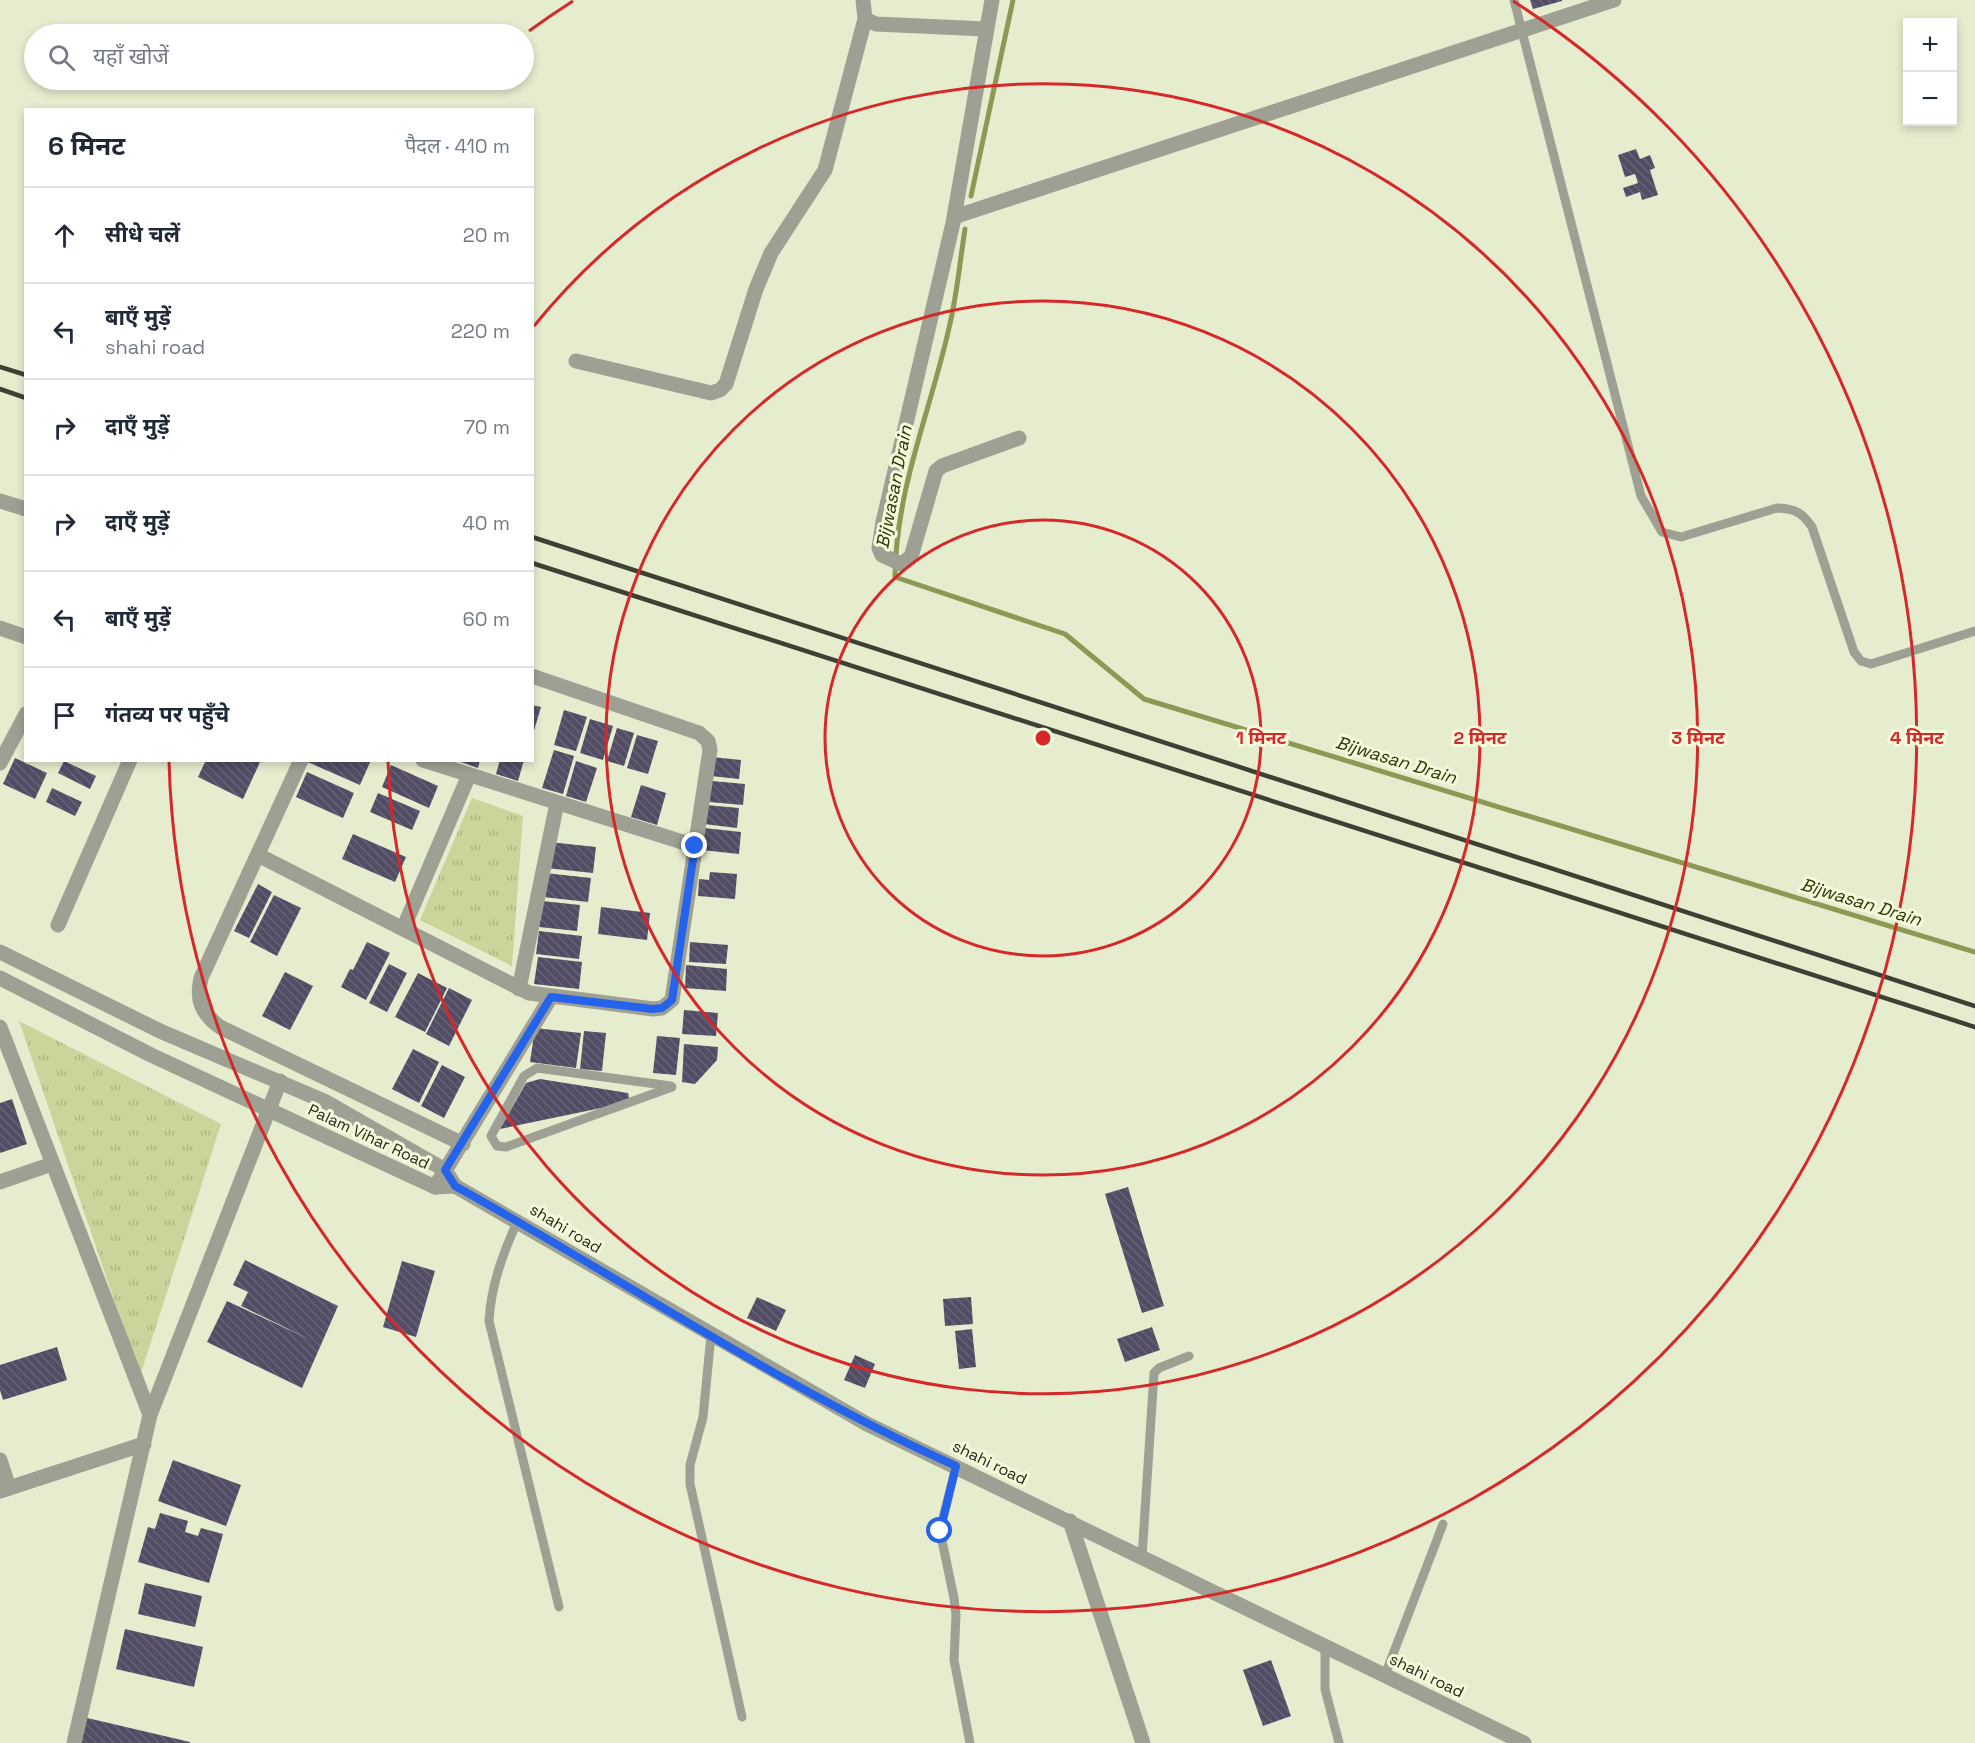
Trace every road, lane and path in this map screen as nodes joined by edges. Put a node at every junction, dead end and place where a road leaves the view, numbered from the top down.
1 (862, 0) edge
2 (992, 0) edge
3 (1514, 0) edge
4 (1614, 0) edge
5 (865, 19) junction
6 (985, 29) junction
7 (1522, 30) junction
8 (954, 217) junction
9 (576, 361) dead end
10 (1019, 438) dead end
11 (0, 501) edge
12 (24, 508) edge
13 (0, 628) edge
14 (1975, 631) edge
15 (24, 636) edge
16 (534, 677) edge
17 (24, 718) edge
18 (129, 762) edge
19 (300, 762) edge
20 (429, 762) edge
21 (0, 763) edge
22 (469, 775) junction
23 (557, 802) junction
24 (695, 846) junction
25 (258, 855) junction
26 (58, 925) dead end
27 (403, 929) junction
28 (0, 952) edge
29 (0, 978) edge
30 (519, 988) junction
31 (551, 997) junction
32 (0, 1027) edge
33 (280, 1081) junction
34 (268, 1108) junction
35 (480, 1116) junction
36 (497, 1126) junction
37 (463, 1144) junction
38 (52, 1164) junction
39 (445, 1170) junction
40 (0, 1182) edge
41 (455, 1186) junction
42 (435, 1187) junction
43 (518, 1220) junction
44 (711, 1335) junction
45 (1189, 1356) dead end
46 (150, 1415) junction
47 (144, 1444) junction
48 (0, 1460) edge
49 (956, 1466) junction
50 (4, 1489) edge
51 (1070, 1521) junction
52 (1443, 1524) dead end
53 (1142, 1557) junction
54 (558, 1607) dead end
55 (1325, 1646) junction
56 (1385, 1675) junction
57 (742, 1717) dead end
58 (74, 1743) edge
59 (970, 1743) edge
60 (1143, 1743) edge
61 (1339, 1743) edge
62 (1524, 1743) edge

1 - 5 street
2 - 6 street
3 - 7 lane
4 - 7 street
5 - 6 street
5 - 9 street
6 - 8 street
7 - 8 street
7 - 14 lane
8 - 10 street
11 - 12 street
13 - 15 street
16 - 24 street
17 - 21 street
18 - 26 street
19 - 25 street
20 - 22 street
22 - 23 street
22 - 27 street
23 - 24 street
23 - 30 street
24 - 31 street
25 - 27 street
25 - 37 street
27 - 30 street
28 - 33 street, Palam Vihar Road
29 - 34 street, Palam Vihar Road
30 - 31 street
31 - 35 street
32 - 38 street
33 - 34 street
33 - 39 street, Palam Vihar Road
34 - 42 street, Palam Vihar Road
34 - 46 street
35 - 36 lane
35 - 37 street
36 - 36 lane
37 - 39 street
38 - 40 street
38 - 46 street
39 - 41 street, Palam Vihar Road
39 - 42 street
41 - 42 street, Palam Vihar Road
41 - 43 street, shahi road
43 - 44 street, shahi road
43 - 54 lane
44 - 49 street, shahi road
44 - 57 lane
45 - 53 lane
46 - 47 street
47 - 50 street
47 - 58 street
48 - 50 street
49 - 51 street, shahi road
49 - 59 lane
51 - 53 street, shahi road
51 - 60 street
52 - 56 lane
53 - 55 street, shahi road
55 - 56 street, shahi road
55 - 61 lane
56 - 62 street, shahi road

